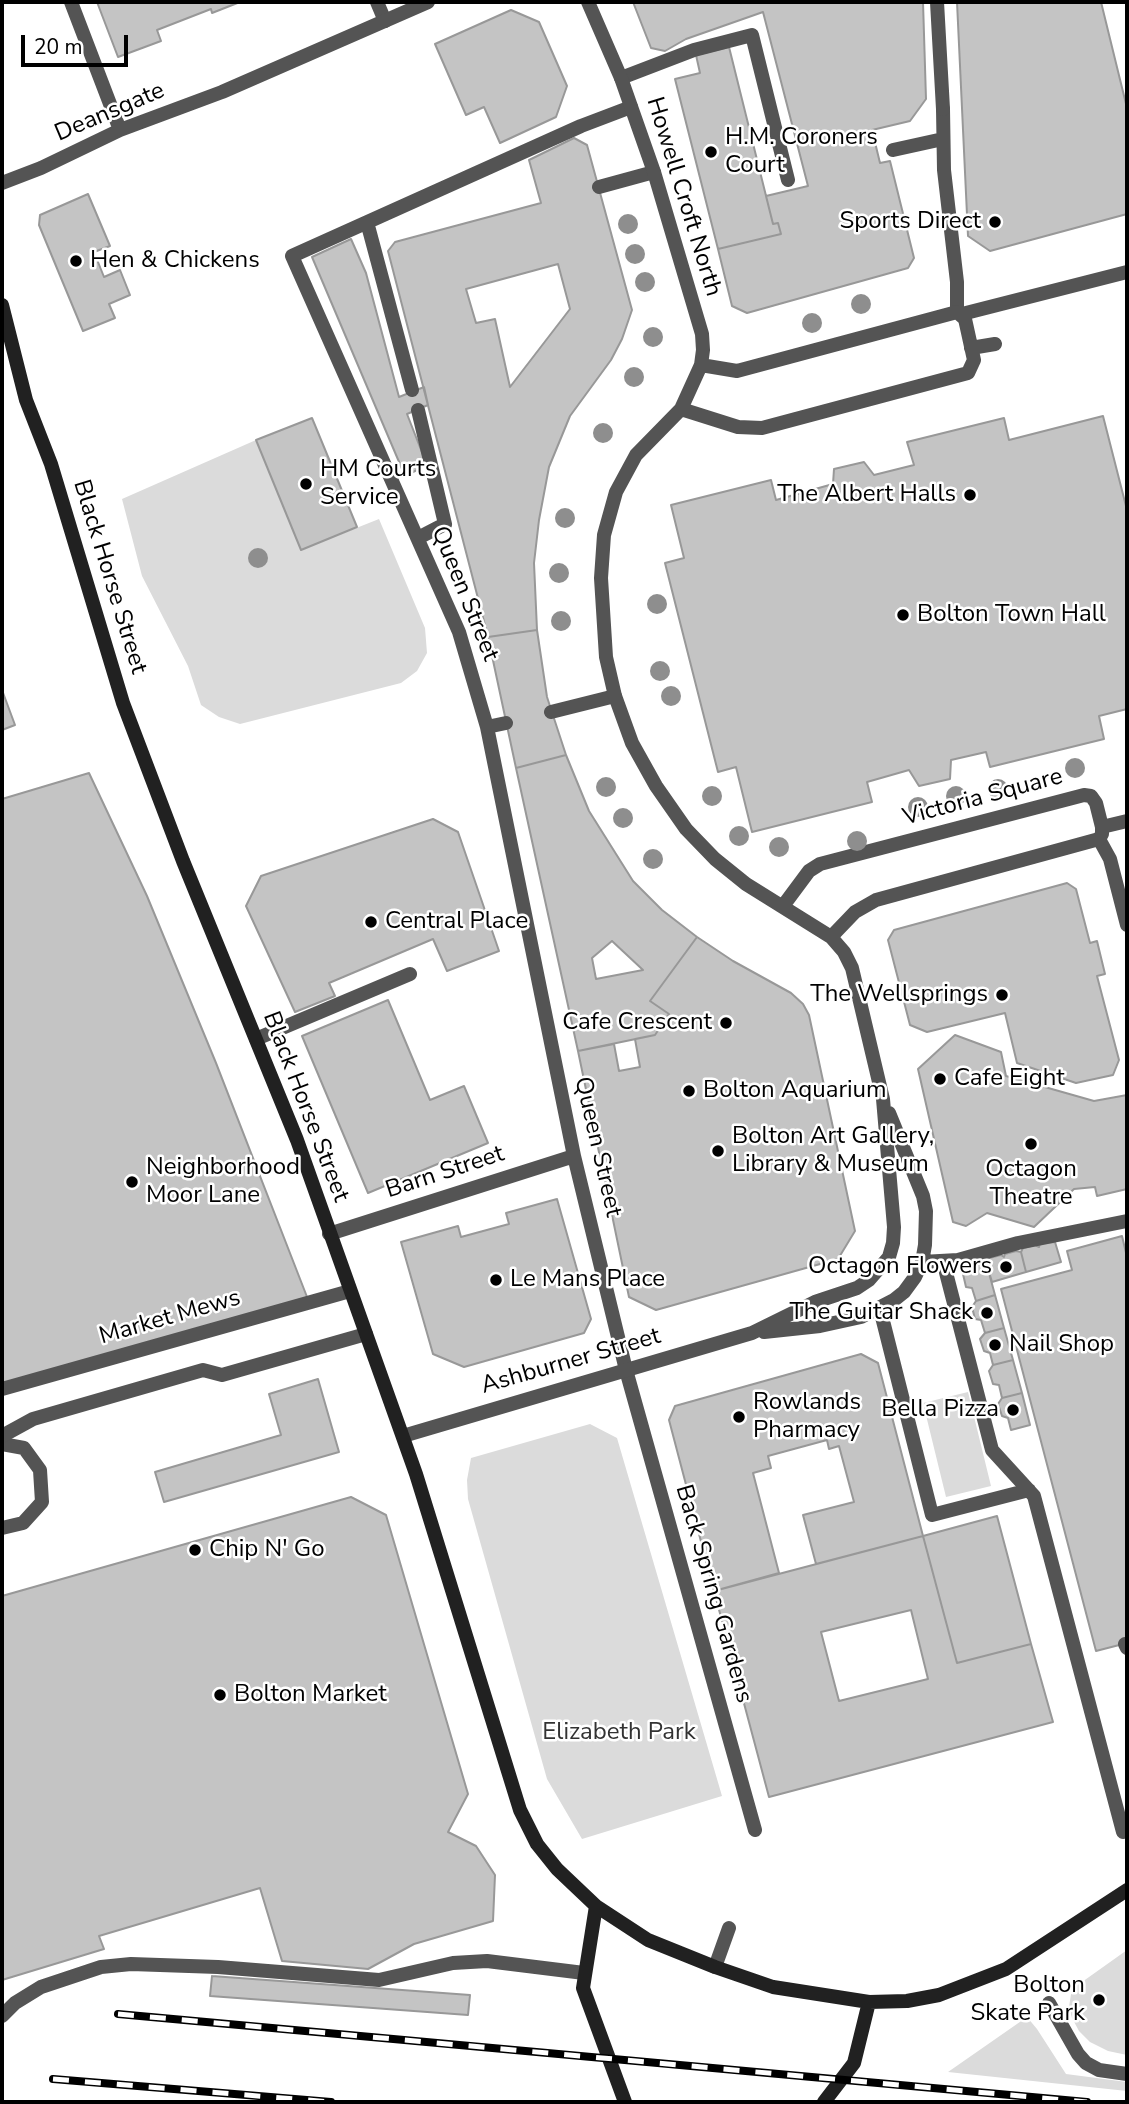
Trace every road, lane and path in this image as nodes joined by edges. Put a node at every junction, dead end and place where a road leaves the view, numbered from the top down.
1 (71, 2) edge
2 (377, 2) edge
3 (428, 2) edge
4 (588, 2) edge
5 (937, 2) edge
6 (385, 21) junction
7 (621, 78) junction
8 (631, 107) junction
9 (120, 130) junction
10 (943, 139) junction
11 (892, 150) dead end
12 (654, 172) junction
13 (788, 180) dead end
14 (2, 183) edge
15 (598, 187) dead end
16 (367, 222) junction
17 (1127, 272) edge
18 (3, 313) edge
19 (960, 313) junction
20 (995, 344) dead end
21 (971, 348) junction
22 (701, 365) junction
23 (412, 390) dead end
24 (681, 409) junction
25 (418, 411) dead end
26 (418, 538) junction
27 (615, 696) junction
28 (551, 712) dead end
29 (506, 723) dead end
30 (487, 727) junction
31 (1127, 821) edge
32 (1100, 833) junction
33 (783, 906) junction
34 (1127, 925) edge
35 (831, 937) junction
36 (410, 974) dead end
37 (256, 1039) junction
38 (883, 1099) junction
39 (574, 1156) junction
40 (1127, 1221) edge
41 (329, 1234) junction
42 (943, 1261) junction
43 (922, 1262) junction
44 (350, 1290) junction
45 (880, 1309) junction
46 (752, 1333) junction
47 (366, 1334) junction
48 (626, 1370) junction
49 (2, 1390) edge
50 (2, 1436) edge
51 (403, 1436) junction
52 (2, 1444) edge
53 (1029, 1490) junction
54 (2, 1528) edge
55 (755, 1830) dead end
56 (1123, 1832) dead end
57 (1127, 1890) edge
58 (596, 1906) junction
59 (729, 1928) dead end
60 (715, 1967) junction
61 (584, 1972) junction
62 (869, 2002) junction
63 (1049, 2003) dead end
64 (2, 2016) edge
65 (1127, 2074) edge
66 (625, 2102) edge
67 (824, 2102) edge

1 - 9 street
2 - 6 street
3 - 6 street, Deansgate
4 - 7 street, Howell Croft North
5 - 10 street
6 - 9 street, Deansgate
7 - 8 street, Howell Croft North
7 - 13 street
8 - 12 street, Howell Croft North
8 - 16 street, Queen Street
9 - 14 street, Deansgate
10 - 11 street
10 - 19 street
12 - 15 street
12 - 22 street, Howell Croft North
16 - 23 street
16 - 26 street, Queen Street
17 - 19 street
18 - 37 street, Black Horse Street
19 - 21 street
19 - 22 street
20 - 21 street
21 - 24 street
22 - 24 street, Howell Croft North
24 - 27 street, Howell Croft North
25 - 26 street
26 - 30 street, Queen Street
27 - 28 street
27 - 33 street, Howell Croft North
29 - 30 street
30 - 39 street, Queen Street
31 - 32 street
32 - 33 street, Victoria Square
32 - 34 street, Victoria Square
32 - 35 street
33 - 35 street, Howell Croft North
35 - 38 street
36 - 37 street
37 - 41 street, Black Horse Street
38 - 43 street
38 - 46 street, Ashburner Street
39 - 41 street, Barn Street
39 - 48 street, Queen Street
40 - 42 street
41 - 44 street, Black Horse Street
42 - 43 street
42 - 53 street
43 - 45 street, Ashburner Street
44 - 47 street, Black Horse Street
44 - 49 street, Market Mews
45 - 46 street, Ashburner Street
45 - 53 street
46 - 48 street, Ashburner Street
47 - 50 street
47 - 51 street, Black Horse Street
48 - 51 street, Ashburner Street
48 - 55 street, Back Spring Gardens
51 - 58 street, Black Horse Street
52 - 54 street
53 - 56 street
57 - 62 street, Black Horse Street
58 - 60 street, Black Horse Street
58 - 61 street
59 - 60 street
60 - 62 street, Black Horse Street
61 - 64 street
61 - 66 street
62 - 67 street
63 - 65 street

